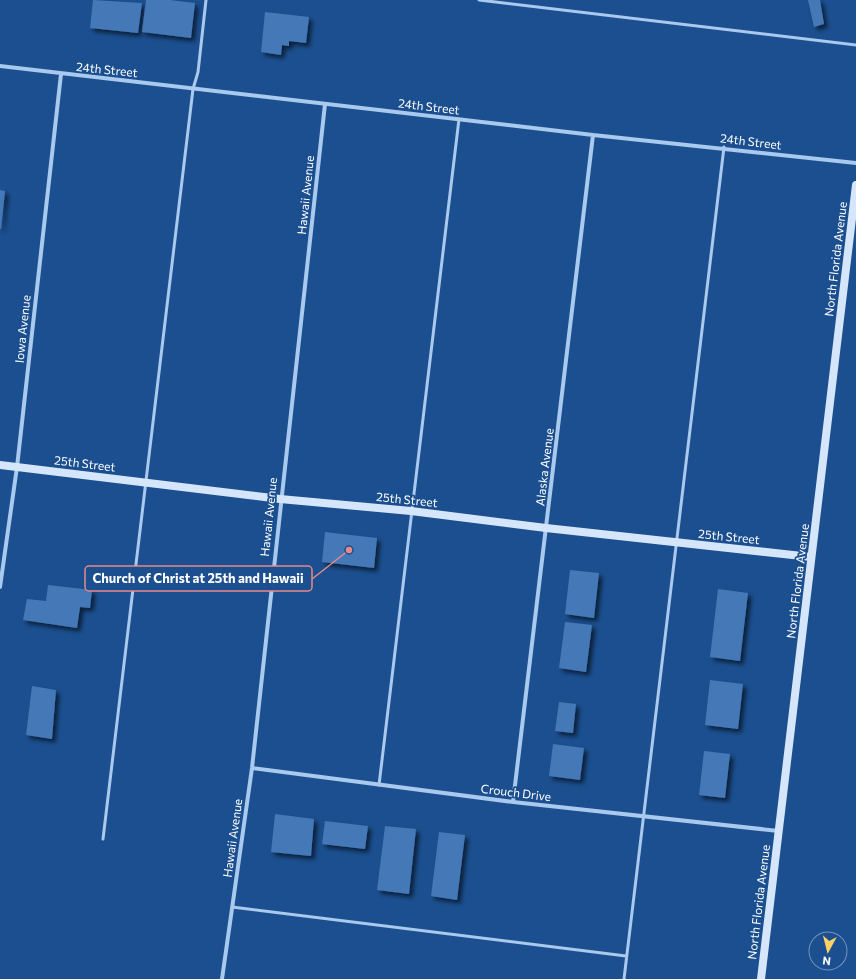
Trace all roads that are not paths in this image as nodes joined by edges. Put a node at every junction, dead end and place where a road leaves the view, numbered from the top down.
1 (206, 0) edge
2 (479, 0) edge
3 (856, 45) edge
4 (0, 66) edge
5 (60, 74) junction
6 (193, 89) junction
7 (325, 104) junction
8 (459, 119) junction
9 (593, 135) junction
10 (724, 148) junction
11 (856, 163) edge
12 (856, 185) edge
13 (0, 465) edge
14 (17, 467) junction
15 (146, 483) junction
16 (280, 499) junction
17 (411, 511) junction
18 (546, 528) junction
19 (676, 542) junction
20 (811, 557) junction
21 (0, 587) edge
22 (252, 768) junction
23 (379, 785) junction
24 (513, 802) junction
25 (643, 816) junction
26 (779, 831) junction
27 (103, 839) dead end
28 (232, 907) junction
29 (626, 956) junction
30 (222, 979) edge
31 (624, 979) edge
32 (761, 979) edge

1 - 6 lane
2 - 3 lane
4 - 5 street, 24th Street
5 - 6 street, 24th Street
5 - 14 street, Iowa Avenue
6 - 7 street, 24th Street
6 - 15 lane
7 - 8 street, 24th Street
7 - 16 street, Hawaii Avenue
8 - 9 street, 24th Street
8 - 17 lane
9 - 10 street, 24th Street
9 - 18 street, Alaska Avenue
10 - 11 street, 24th Street
10 - 19 lane
12 - 20 street, North Florida Avenue
13 - 14 street, 25th Street
14 - 15 street, 25th Street
14 - 21 street, Iowa Avenue
15 - 16 street, 25th Street
15 - 27 lane
16 - 17 street, 25th Street
16 - 22 street, Hawaii Avenue
17 - 18 street, 25th Street
17 - 23 lane
18 - 19 street, 25th Street
18 - 24 street, Alaska Avenue
19 - 20 street, 25th Street
19 - 25 lane
20 - 26 street, North Florida Avenue
22 - 23 street, Crouch Drive
22 - 28 street, Hawaii Avenue
23 - 24 street, Crouch Drive
24 - 25 street, Crouch Drive
25 - 26 street, Crouch Drive
25 - 29 lane
26 - 32 street, North Florida Avenue
28 - 29 lane
28 - 30 street, Hawaii Avenue
29 - 31 lane

